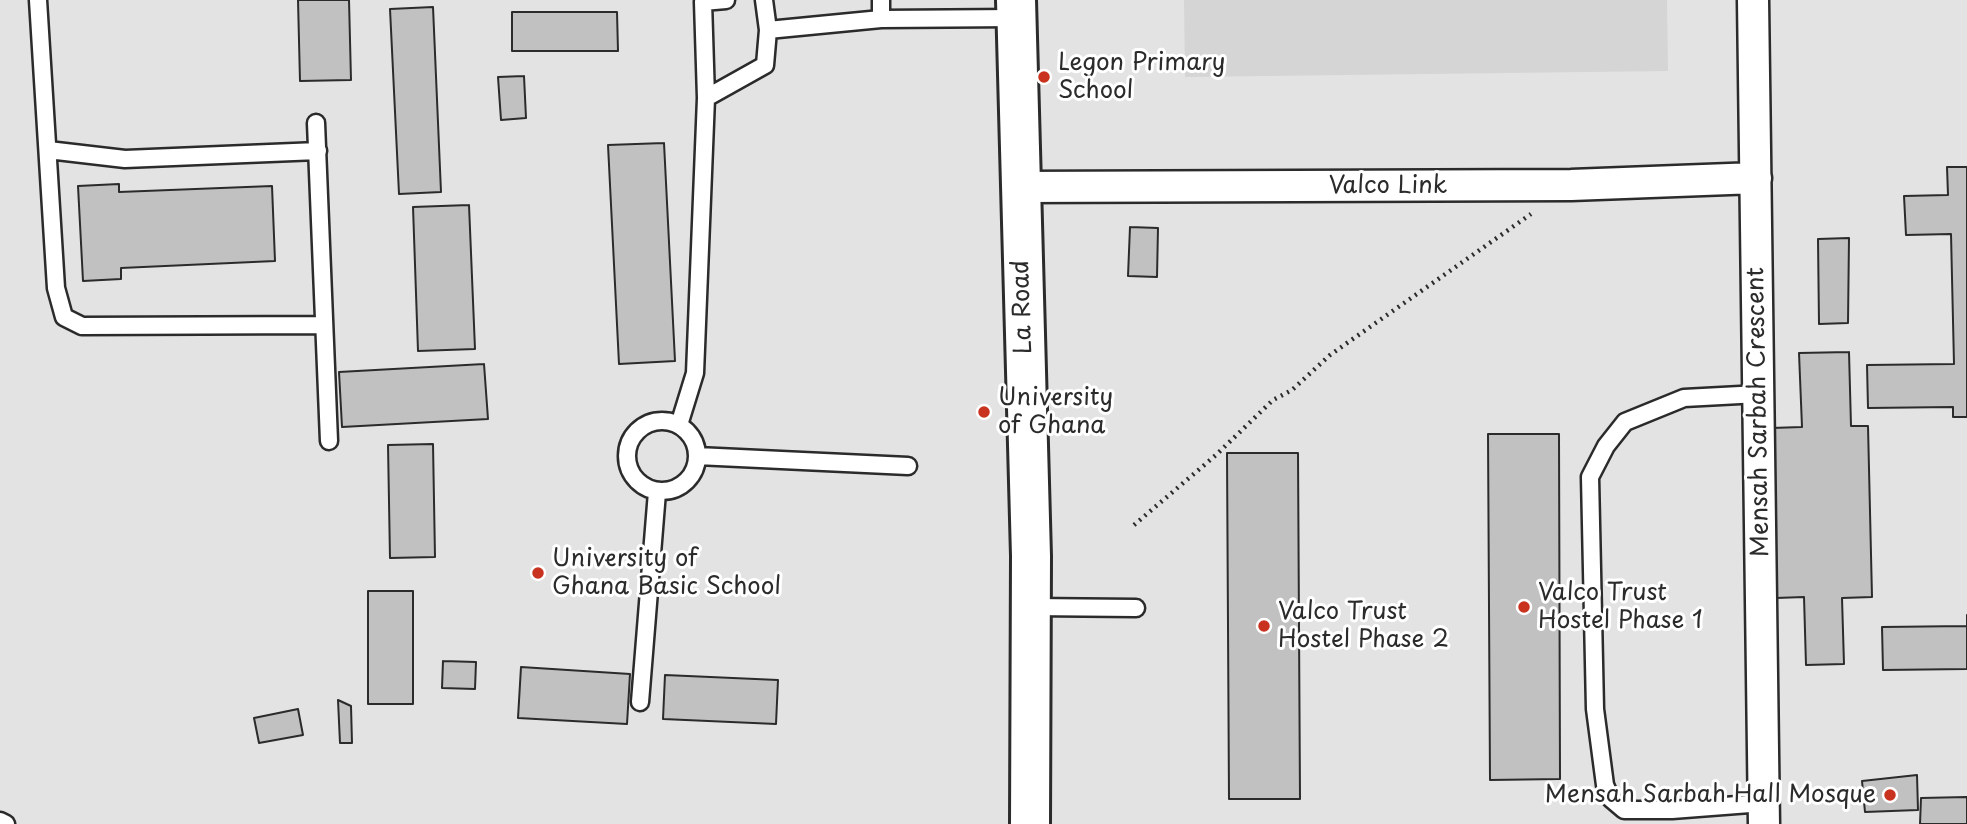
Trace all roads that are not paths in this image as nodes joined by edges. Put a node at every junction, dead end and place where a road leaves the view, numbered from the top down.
1 (38, 0) edge
2 (726, 0) edge
3 (764, 0) edge
4 (881, 0) edge
5 (1753, 0) edge
6 (1016, 9) edge
7 (881, 19) junction
8 (768, 30) junction
9 (706, 98) junction
10 (316, 123) dead end
11 (48, 150) junction
12 (318, 150) junction
13 (1756, 177) junction
14 (1020, 187) junction
15 (324, 325) junction
16 (1759, 394) junction
17 (679, 425) junction
18 (329, 441) dead end
19 (697, 456) junction
20 (908, 466) dead end
21 (657, 492) junction
22 (1031, 607) junction
23 (1136, 608) dead end
24 (640, 702) dead end
25 (1764, 813) edge
26 (0, 821) edge
27 (6, 824) edge
28 (1031, 824) edge

1 - 11 lane
2 - 9 lane
3 - 8 lane
4 - 7 lane
5 - 13 street, Mensah Sarbah Crescent
6 - 7 lane
6 - 14 street, La Road
7 - 8 lane
8 - 9 lane
9 - 17 lane
10 - 12 lane
11 - 12 lane
11 - 15 lane
12 - 15 lane
13 - 14 street, Valco Link
13 - 16 street, Mensah Sarbah Crescent
14 - 22 street, La Road
15 - 18 lane
16 - 25 street, Mensah Sarbah Crescent
16 - 25 lane
17 - 19 lane
17 - 21 lane
19 - 20 lane
19 - 21 lane
21 - 24 lane
22 - 23 lane
22 - 28 street, La Road
26 - 27 lane

